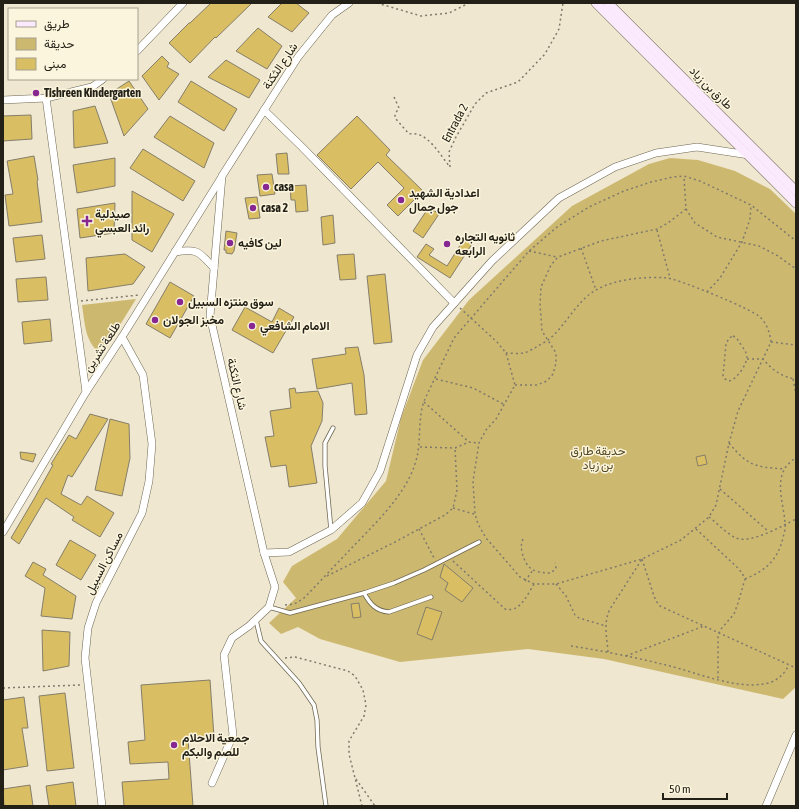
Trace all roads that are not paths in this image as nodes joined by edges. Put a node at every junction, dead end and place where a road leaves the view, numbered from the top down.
1 (183, 3) edge
2 (349, 3) edge
3 (596, 3) edge
4 (608, 3) edge
5 (138, 50) edge
6 (102, 80) edge
7 (46, 98) junction
8 (3, 100) edge
9 (264, 110) junction
10 (749, 155) junction
11 (222, 176) junction
12 (796, 191) edge
13 (796, 203) edge
14 (175, 252) junction
15 (214, 268) junction
16 (454, 303) junction
17 (122, 337) junction
18 (86, 392) junction
19 (333, 428) dead end
20 (331, 530) junction
21 (3, 532) edge
22 (480, 542) dead end
23 (264, 553) junction
24 (364, 593) junction
25 (431, 597) dead end
26 (269, 607) junction
27 (256, 620) junction
28 (796, 735) edge
29 (212, 783) dead end
30 (102, 806) edge
31 (326, 806) edge
32 (766, 806) edge

1 - 5 street
2 - 9 street, شارع الثكنة
3 - 10 main road
4 - 12 main road, طارق بن زياد
6 - 7 street
7 - 8 street
7 - 18 street
9 - 11 street, شارع الثكنة
9 - 16 street
10 - 13 main road
10 - 16 street
11 - 14 street, طلعة تشرين
11 - 15 street, شارع الثكنة
14 - 15 street
14 - 17 street, طلعة تشرين
15 - 23 street, شارع الثكنة
16 - 20 street
17 - 18 street, طلعة تشرين
17 - 30 street, مساكن السبيل
18 - 21 street, طلعة تشرين
19 - 20 lane
20 - 23 street
22 - 24 lane
23 - 26 street, شارع الثكنة
24 - 25 lane
24 - 26 lane
26 - 27 street
27 - 29 street
27 - 31 lane
28 - 32 street

